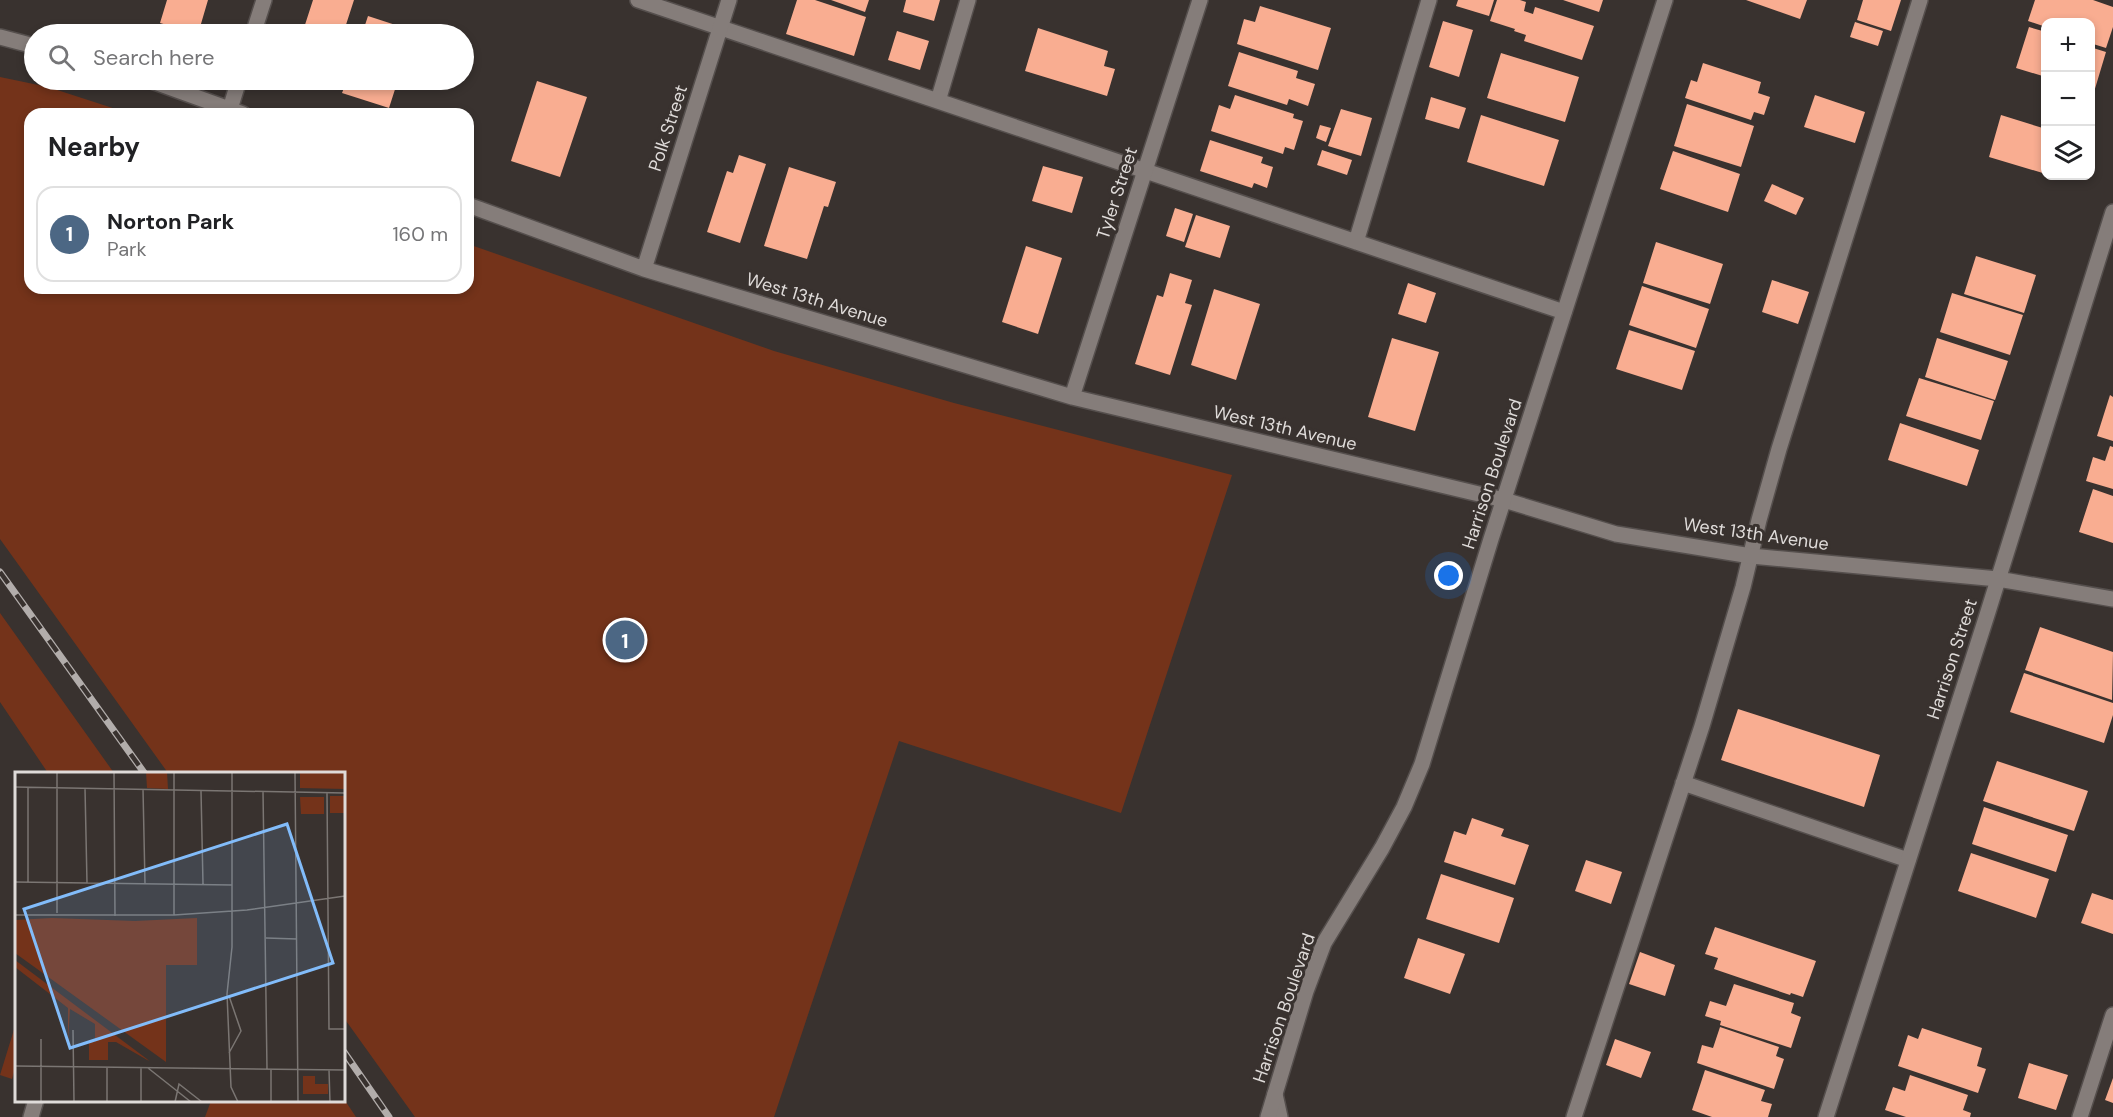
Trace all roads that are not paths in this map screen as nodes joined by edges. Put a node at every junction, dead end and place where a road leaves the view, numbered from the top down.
1 (264, 0) edge
2 (638, 0) edge
3 (729, 0) edge
4 (968, 0) edge
5 (1200, 0) edge
6 (1429, 0) edge
7 (1665, 0) edge
8 (1920, 0) edge
9 (256, 24) edge
10 (720, 28) junction
11 (0, 37) edge
12 (24, 43) edge
13 (177, 90) edge
14 (238, 90) edge
15 (938, 101) junction
16 (228, 108) edge
17 (237, 108) edge
18 (1145, 171) junction
19 (474, 207) edge
20 (2113, 212) edge
21 (1356, 242) junction
22 (644, 268) junction
23 (1564, 312) junction
24 (1072, 398) junction
25 (1504, 500) junction
26 (1751, 556) junction
27 (1998, 579) junction
28 (2113, 599) edge
29 (1683, 783) junction
30 (1908, 860) junction
31 (2113, 1015) edge
32 (1275, 1094) junction
33 (36, 1102) edge
34 (31, 1117) edge
35 (1268, 1117) edge
36 (1280, 1117) edge
37 (1574, 1117) edge
38 (1826, 1117) edge
39 (2080, 1117) edge

1 - 9 street
2 - 10 street
3 - 10 street, Polk Street
4 - 15 street
5 - 18 street, Tyler Street
6 - 21 street
7 - 23 street, Harrison Boulevard
8 - 26 street
10 - 15 street
10 - 22 street, Polk Street
11 - 12 street
13 - 16 street
14 - 17 street
15 - 18 street
18 - 21 street
18 - 24 street, Tyler Street
19 - 22 street, West 13th Avenue
20 - 27 street, Harrison Street
21 - 23 street
22 - 24 street, West 13th Avenue
23 - 25 street, Harrison Boulevard
24 - 25 street, West 13th Avenue
25 - 26 street, West 13th Avenue
25 - 32 street, Harrison Boulevard
26 - 27 street, West 13th Avenue
26 - 29 street
27 - 28 street, West 13th Avenue
27 - 30 street, Harrison Street
29 - 30 street
29 - 37 street
30 - 38 street, Harrison Street
31 - 39 street
32 - 35 street, Harrison Boulevard
32 - 36 street
33 - 34 street

